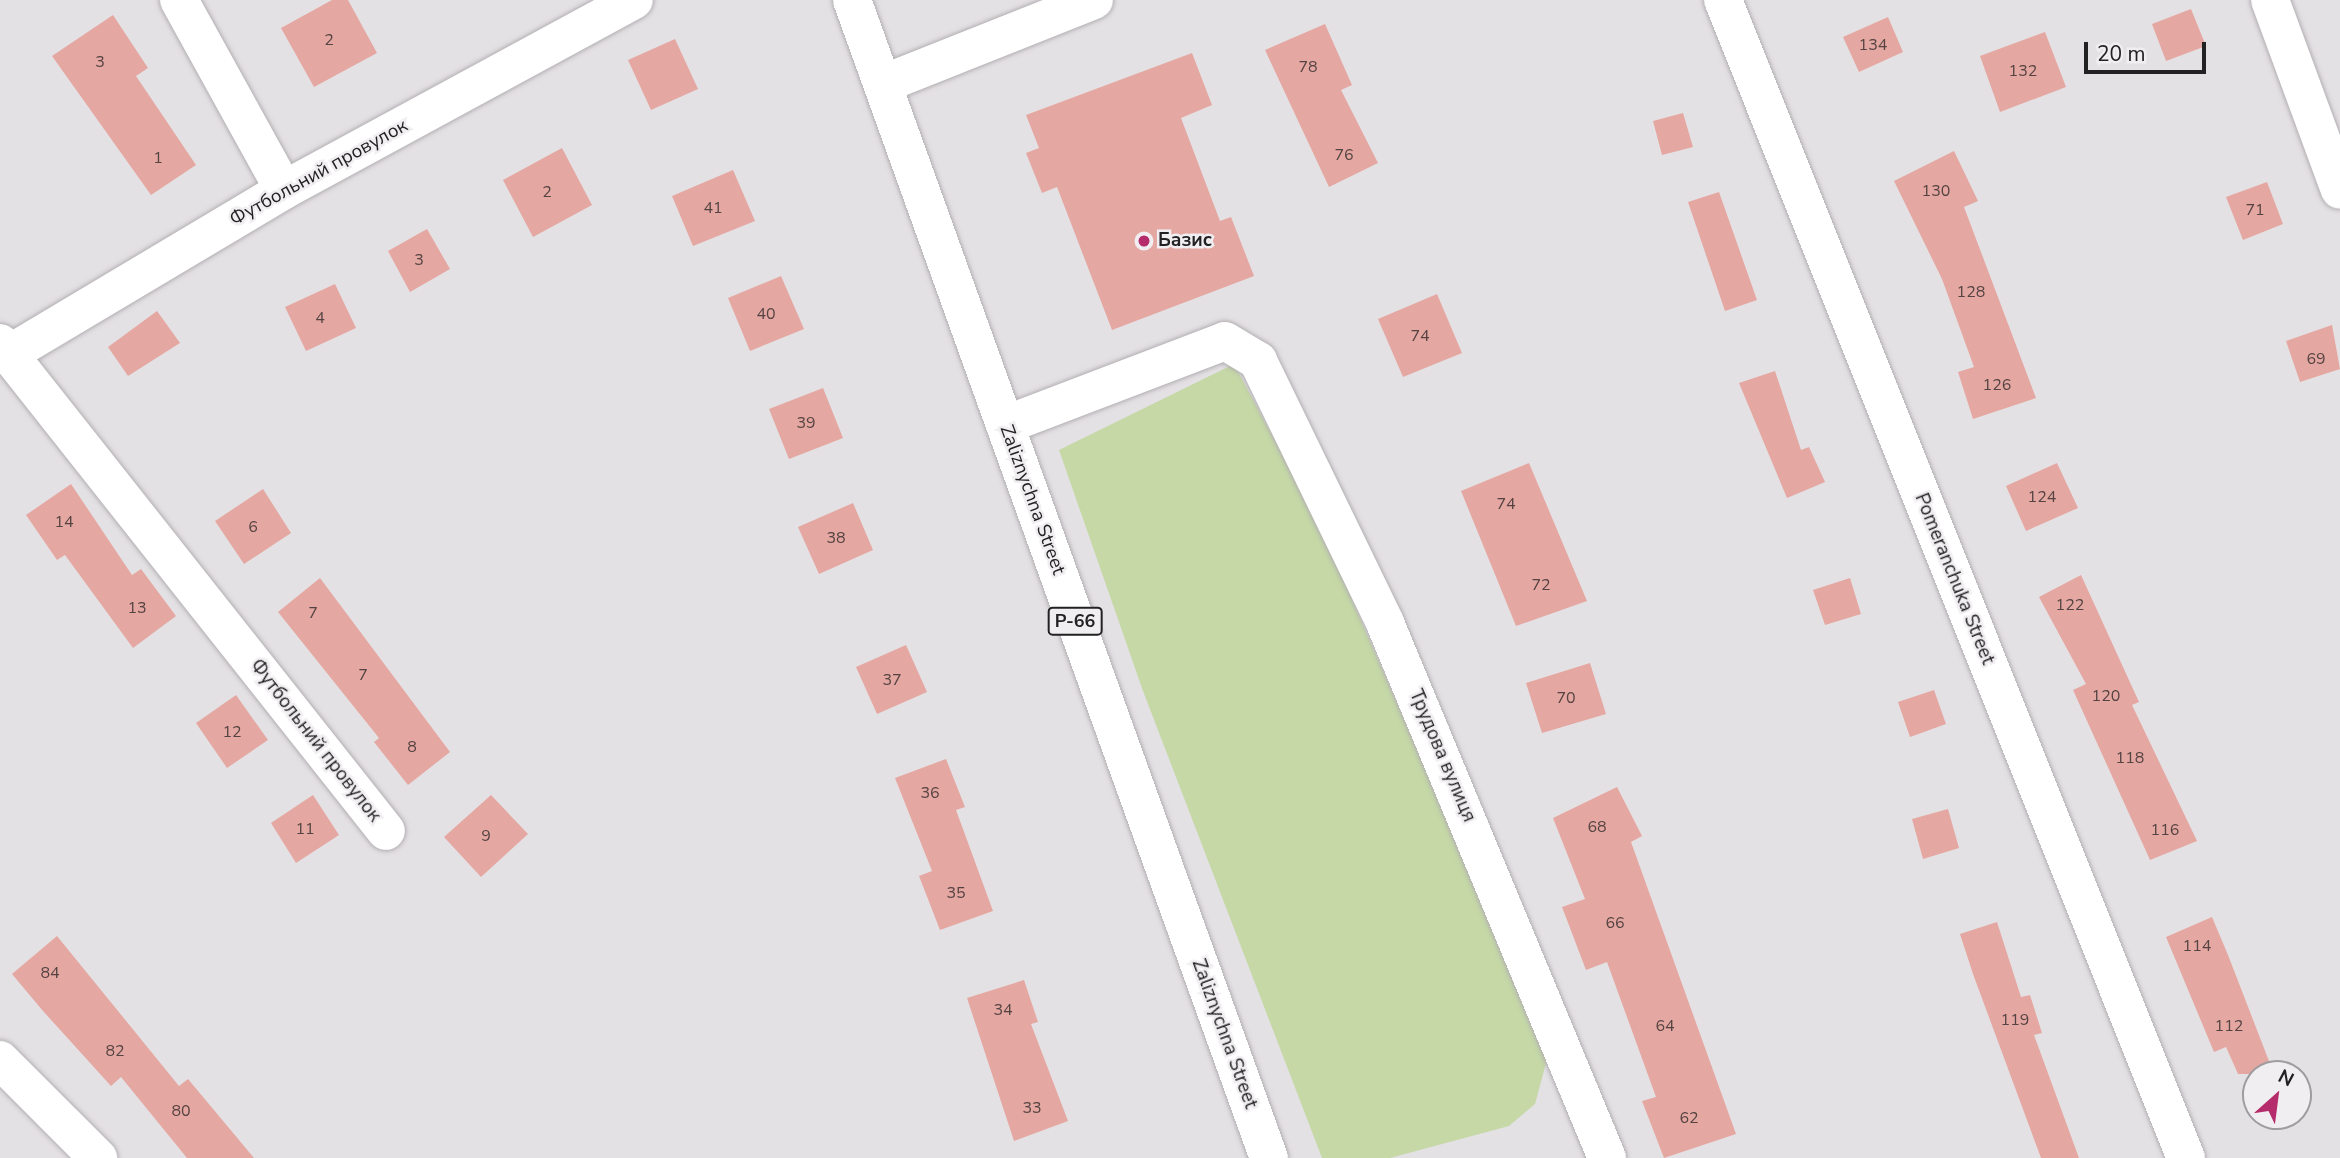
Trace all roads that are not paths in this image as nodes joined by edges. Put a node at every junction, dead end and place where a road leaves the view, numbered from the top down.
1 (178, 0) edge
2 (634, 0) edge
3 (852, 0) edge
4 (1094, 0) edge
5 (1723, 0) edge
6 (2270, 0) edge
7 (883, 84) junction
8 (284, 190) junction
9 (2340, 190) edge
10 (5, 349) edge
11 (1005, 425) junction
12 (386, 831) dead end
13 (0, 1060) edge
14 (98, 1158) edge
15 (1269, 1158) edge
16 (1607, 1158) edge
17 (2186, 1158) edge

1 - 8 street
2 - 8 street, Футбольний провулок
3 - 7 street, Zaliznychna Street / Р-66
4 - 7 street
5 - 17 street, Pomeranchuka Street
6 - 9 street
7 - 11 street, Zaliznychna Street / Р-66
8 - 10 street, Футбольний провулок
10 - 12 street, Футбольний провулок
11 - 15 street, Zaliznychna Street / Р-66
11 - 16 street, Трудова вулиця
13 - 14 street

